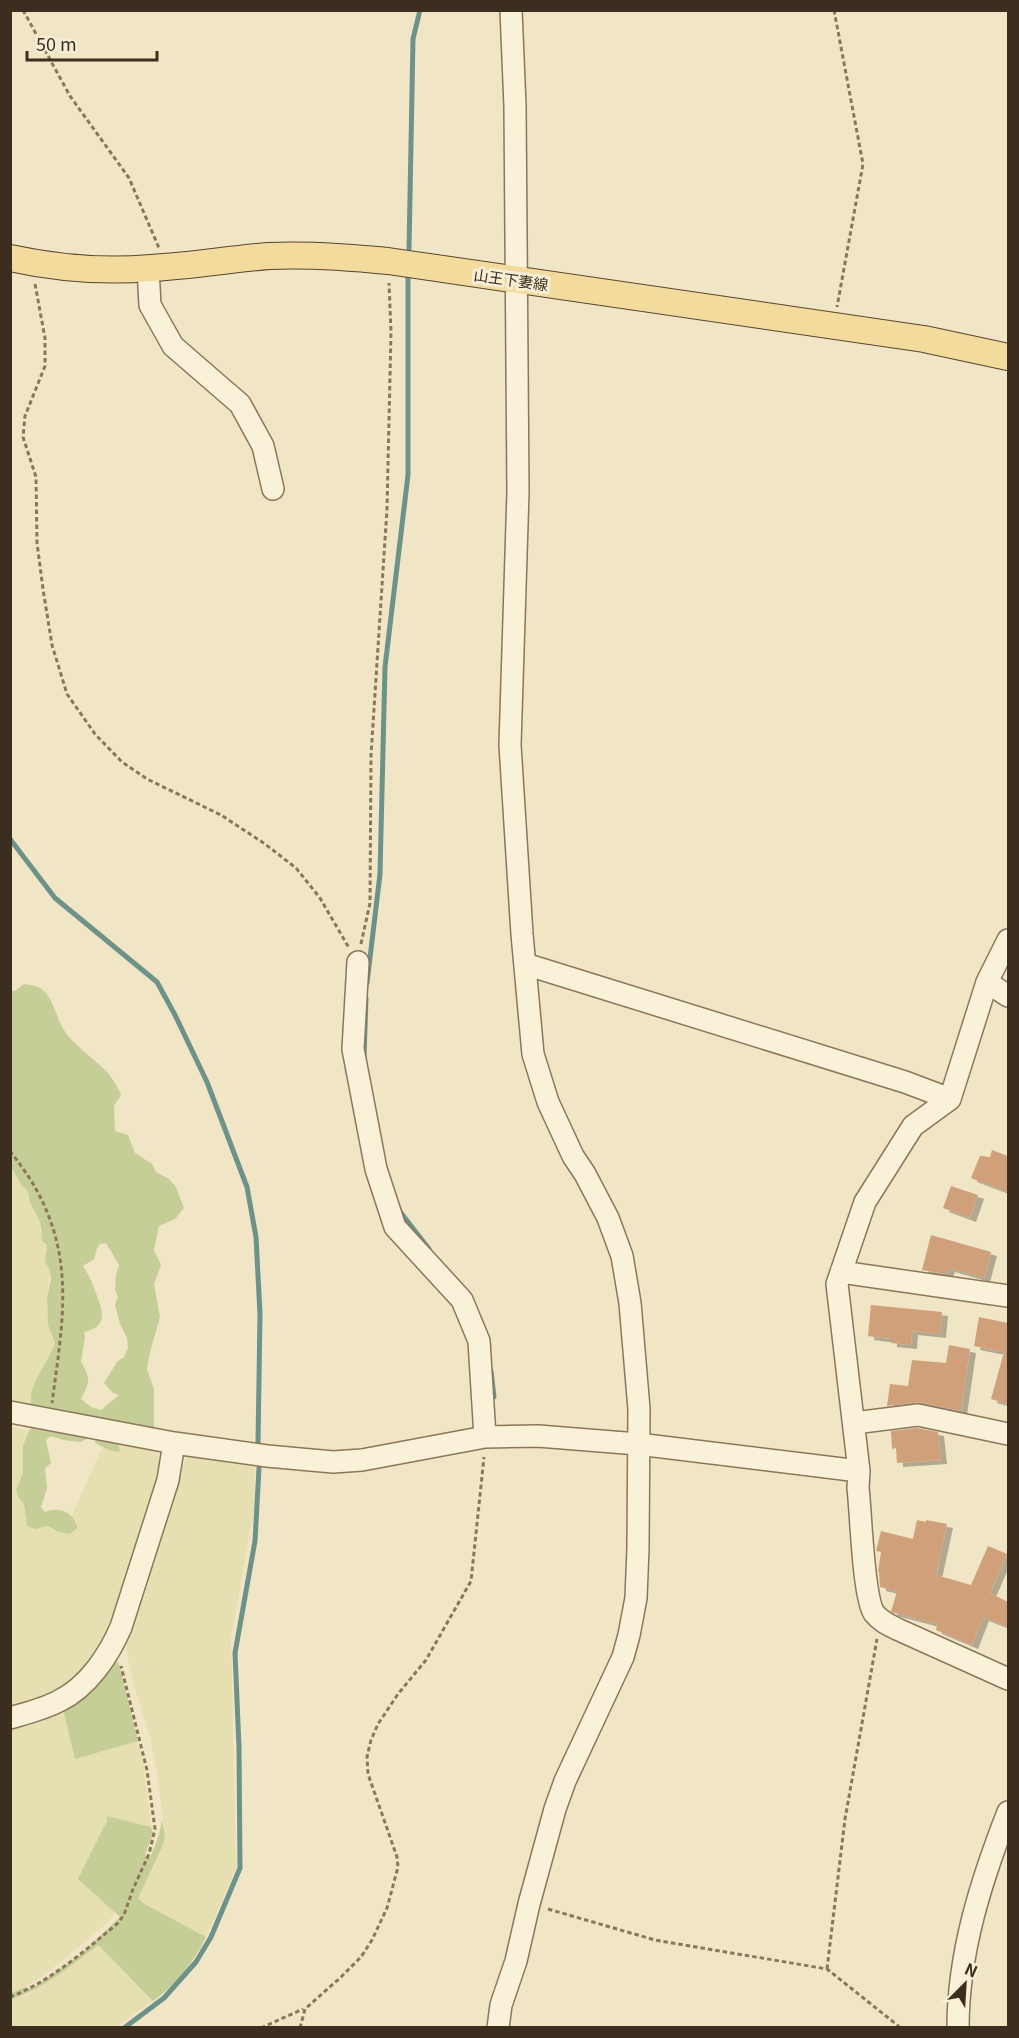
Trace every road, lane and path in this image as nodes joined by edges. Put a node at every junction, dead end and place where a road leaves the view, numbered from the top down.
1 (23, 10) edge
2 (511, 10) edge
3 (834, 10) edge
4 (21, 260) edge
5 (388, 261) junction
6 (156, 268) junction
7 (517, 280) junction
8 (834, 326) junction
9 (1008, 357) edge
10 (273, 489) dead end
11 (1008, 940) edge
12 (358, 962) junction
13 (525, 964) junction
14 (987, 982) junction
15 (1008, 996) edge
16 (950, 1099) junction
17 (10, 1151) edge
18 (841, 1272) junction
19 (1008, 1296) edge
20 (10, 1412) edge
21 (50, 1421) junction
22 (854, 1423) junction
23 (1008, 1434) edge
24 (485, 1437) junction
25 (174, 1443) junction
26 (638, 1444) junction
27 (859, 1472) junction
28 (880, 1620) junction
29 (113, 1645) junction
30 (1008, 1679) edge
31 (10, 1718) edge
32 (1008, 1812) edge
33 (529, 1904) junction
34 (827, 1969) junction
35 (10, 1997) edge
36 (305, 2009) junction
37 (261, 2028) edge
38 (300, 2028) edge
39 (498, 2028) edge
40 (901, 2028) edge
41 (958, 2028) edge

1 - 6 path
2 - 7 street
3 - 8 path
4 - 6 main road, 山王下妻線
4 - 12 path
5 - 6 main road, 山王下妻線
5 - 7 main road, 山王下妻線
5 - 12 path
6 - 10 street
7 - 8 main road, 山王下妻線
7 - 13 street
8 - 9 main road, 山王下妻線
11 - 14 street
12 - 24 street
13 - 16 street
13 - 26 street
14 - 15 street
14 - 16 street
16 - 18 street
17 - 21 path
18 - 19 street
18 - 22 street
20 - 21 street
21 - 25 street
22 - 23 street
22 - 27 street
24 - 25 street
24 - 26 street
24 - 36 path
25 - 29 street
26 - 27 street
26 - 33 street
27 - 28 street
28 - 30 street
28 - 34 path
29 - 31 street
29 - 35 path
32 - 41 street
33 - 34 path
33 - 39 street
34 - 40 path
36 - 37 path
36 - 38 path

